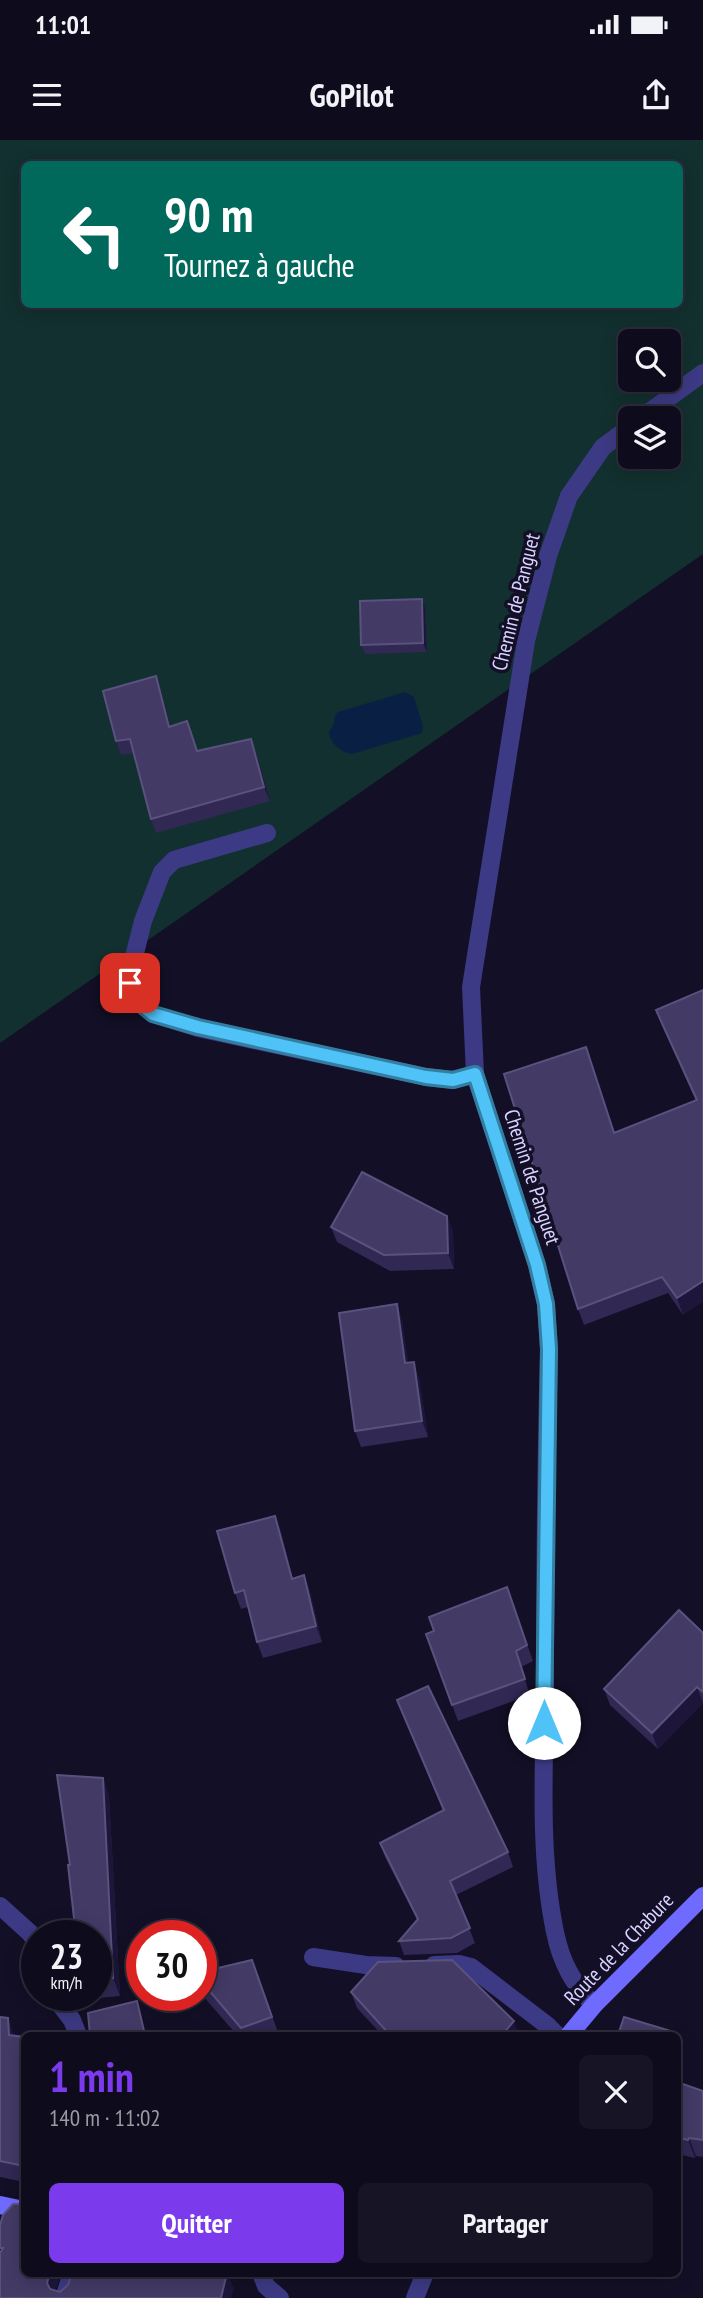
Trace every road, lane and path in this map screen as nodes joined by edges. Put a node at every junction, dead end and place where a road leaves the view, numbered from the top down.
1 (703, 373) edge
2 (658, 406) edge
3 (618, 436) edge
4 (267, 833) dead end
5 (475, 1074) junction
6 (703, 1896) edge
7 (0, 1906) edge
8 (21, 1926) edge
9 (313, 1957) dead end
10 (594, 2005) junction
11 (65, 2011) edge
12 (77, 2032) edge
13 (554, 2032) edge
14 (572, 2032) edge
15 (0, 2205) edge
16 (21, 2209) edge
17 (71, 2277) edge
18 (262, 2277) edge
19 (423, 2277) edge
20 (64, 2298) edge
21 (280, 2298) edge
22 (415, 2298) edge

1 - 2 street
3 - 5 street, Chemin de Panguet
4 - 5 street
5 - 10 street, Chemin de Panguet
6 - 10 main road, Route de la Chabure
7 - 8 street
9 - 13 street
10 - 14 main road, Route de la Chabure
11 - 12 street
15 - 16 main road
17 - 20 street
18 - 21 street
19 - 22 street

